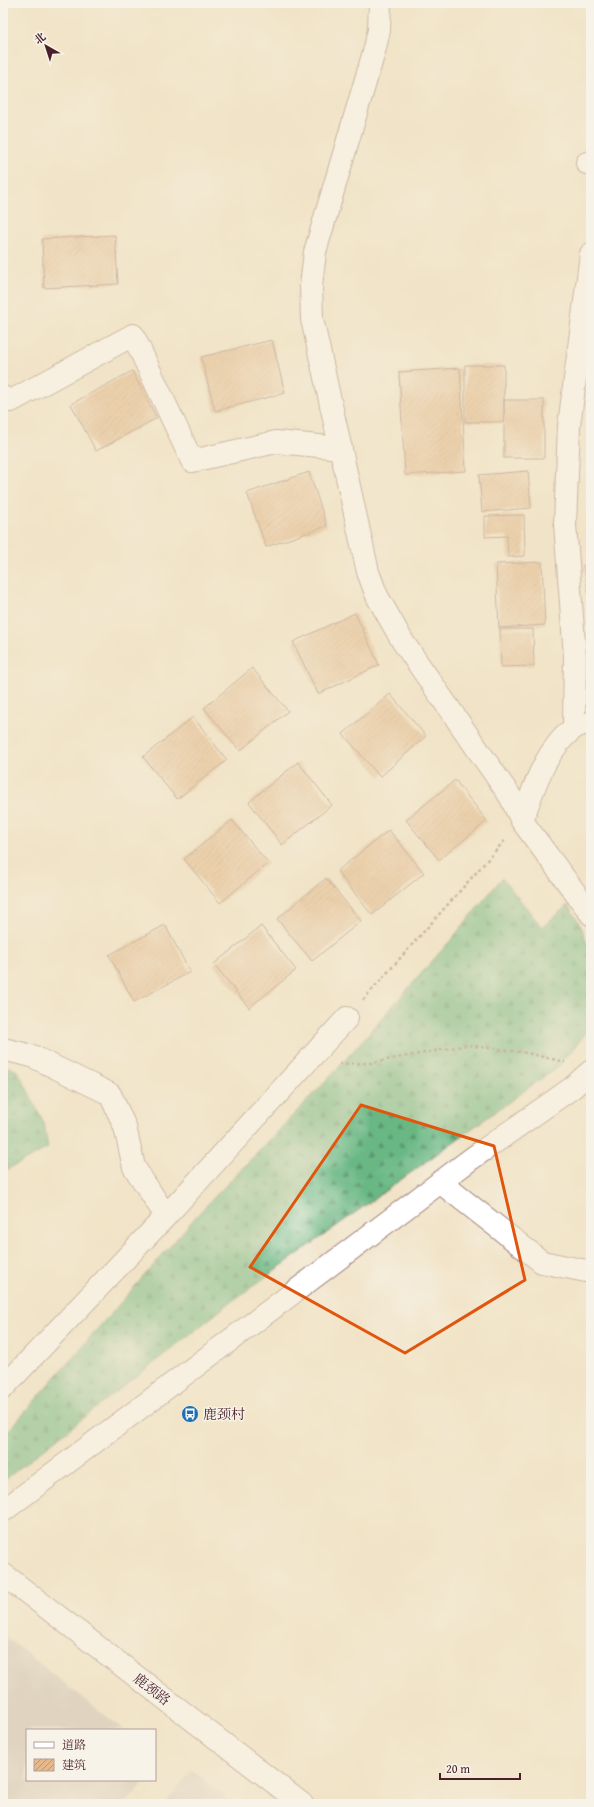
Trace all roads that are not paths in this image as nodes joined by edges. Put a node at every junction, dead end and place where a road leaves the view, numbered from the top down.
1 (380, 3) edge
2 (591, 254) edge
3 (7, 399) edge
4 (341, 448) junction
5 (583, 725) edge
6 (522, 821) junction
7 (591, 914) edge
8 (347, 1018) road end
9 (3, 1049) edge
10 (591, 1071) edge
11 (440, 1182) junction
12 (166, 1216) junction
13 (591, 1272) edge
14 (3, 1388) edge
15 (3, 1511) edge
16 (3, 1574) edge
17 (302, 1804) edge

1 - 4 street
2 - 5 street
3 - 4 street
4 - 6 street
5 - 6 street
6 - 7 street
8 - 12 street
9 - 12 street
10 - 11 street
11 - 13 street
11 - 15 street
12 - 14 street
16 - 17 street, 鹿颈路

